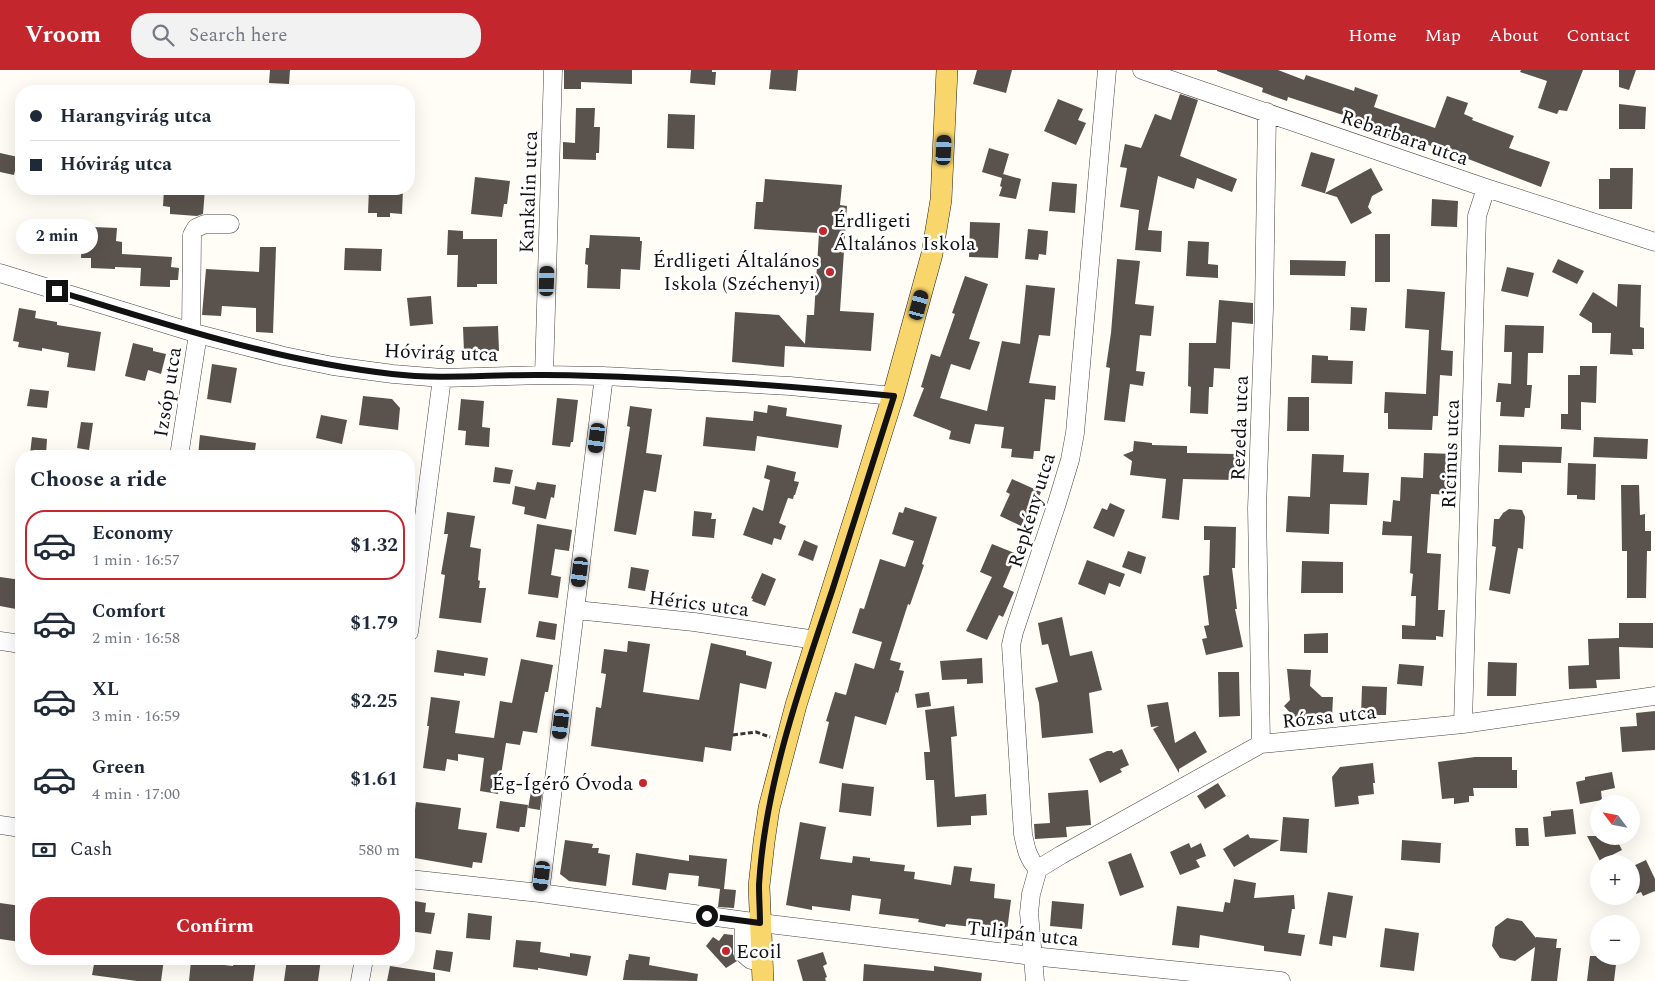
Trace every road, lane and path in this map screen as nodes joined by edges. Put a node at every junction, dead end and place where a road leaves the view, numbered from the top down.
1 (947, 70) edge
2 (1107, 70) edge
3 (1142, 70) edge
4 (550, 79) edge
5 (1268, 112) junction
6 (1486, 188) junction
7 (230, 224) dead end
8 (1655, 242) edge
9 (0, 273) edge
10 (194, 333) junction
11 (544, 374) junction
12 (604, 376) junction
13 (442, 378) junction
14 (894, 396) junction
15 (179, 450) edge
16 (415, 586) edge
17 (576, 610) junction
18 (816, 640) junction
19 (0, 641) edge
20 (15, 643) edge
21 (1655, 696) edge
22 (1463, 724) junction
23 (733, 735) dead end
24 (776, 739) dead end
25 (1261, 744) junction
26 (0, 825) edge
27 (15, 827) edge
28 (1038, 869) junction
29 (415, 879) edge
30 (540, 893) junction
31 (752, 922) junction
32 (1032, 956) junction
33 (363, 965) edge
34 (763, 971) edge
35 (360, 981) edge
36 (1035, 981) edge
37 (1281, 981) edge

1 - 14 main road
2 - 28 street, Repkény utca
3 - 5 street, Rebarbara utca
4 - 11 street, Kankalin utca
5 - 6 street, Rebarbara utca
5 - 25 street, Rezeda utca
6 - 8 street, Rebarbara utca
6 - 22 street, Ricinus utca
7 - 10 street, Izsóp utca
9 - 10 street, Hóvirág utca
10 - 13 street, Hóvirág utca
10 - 15 street, Izsóp utca
11 - 12 street, Hóvirág utca
11 - 13 street, Hóvirág utca
12 - 14 street, Hóvirág utca
12 - 17 street
13 - 16 street
14 - 18 main road
17 - 18 street, Hérics utca
17 - 30 street
18 - 31 main road
19 - 20 street
21 - 22 street, Rózsa utca
22 - 25 street, Rózsa utca
23 - 24 path
25 - 28 street, Rózsa utca
26 - 27 street
28 - 32 street
29 - 30 street, Tulipán utca
30 - 31 street, Tulipán utca
31 - 32 street, Tulipán utca
31 - 34 main road
32 - 36 street
32 - 37 street, Tulipán utca
33 - 35 street

